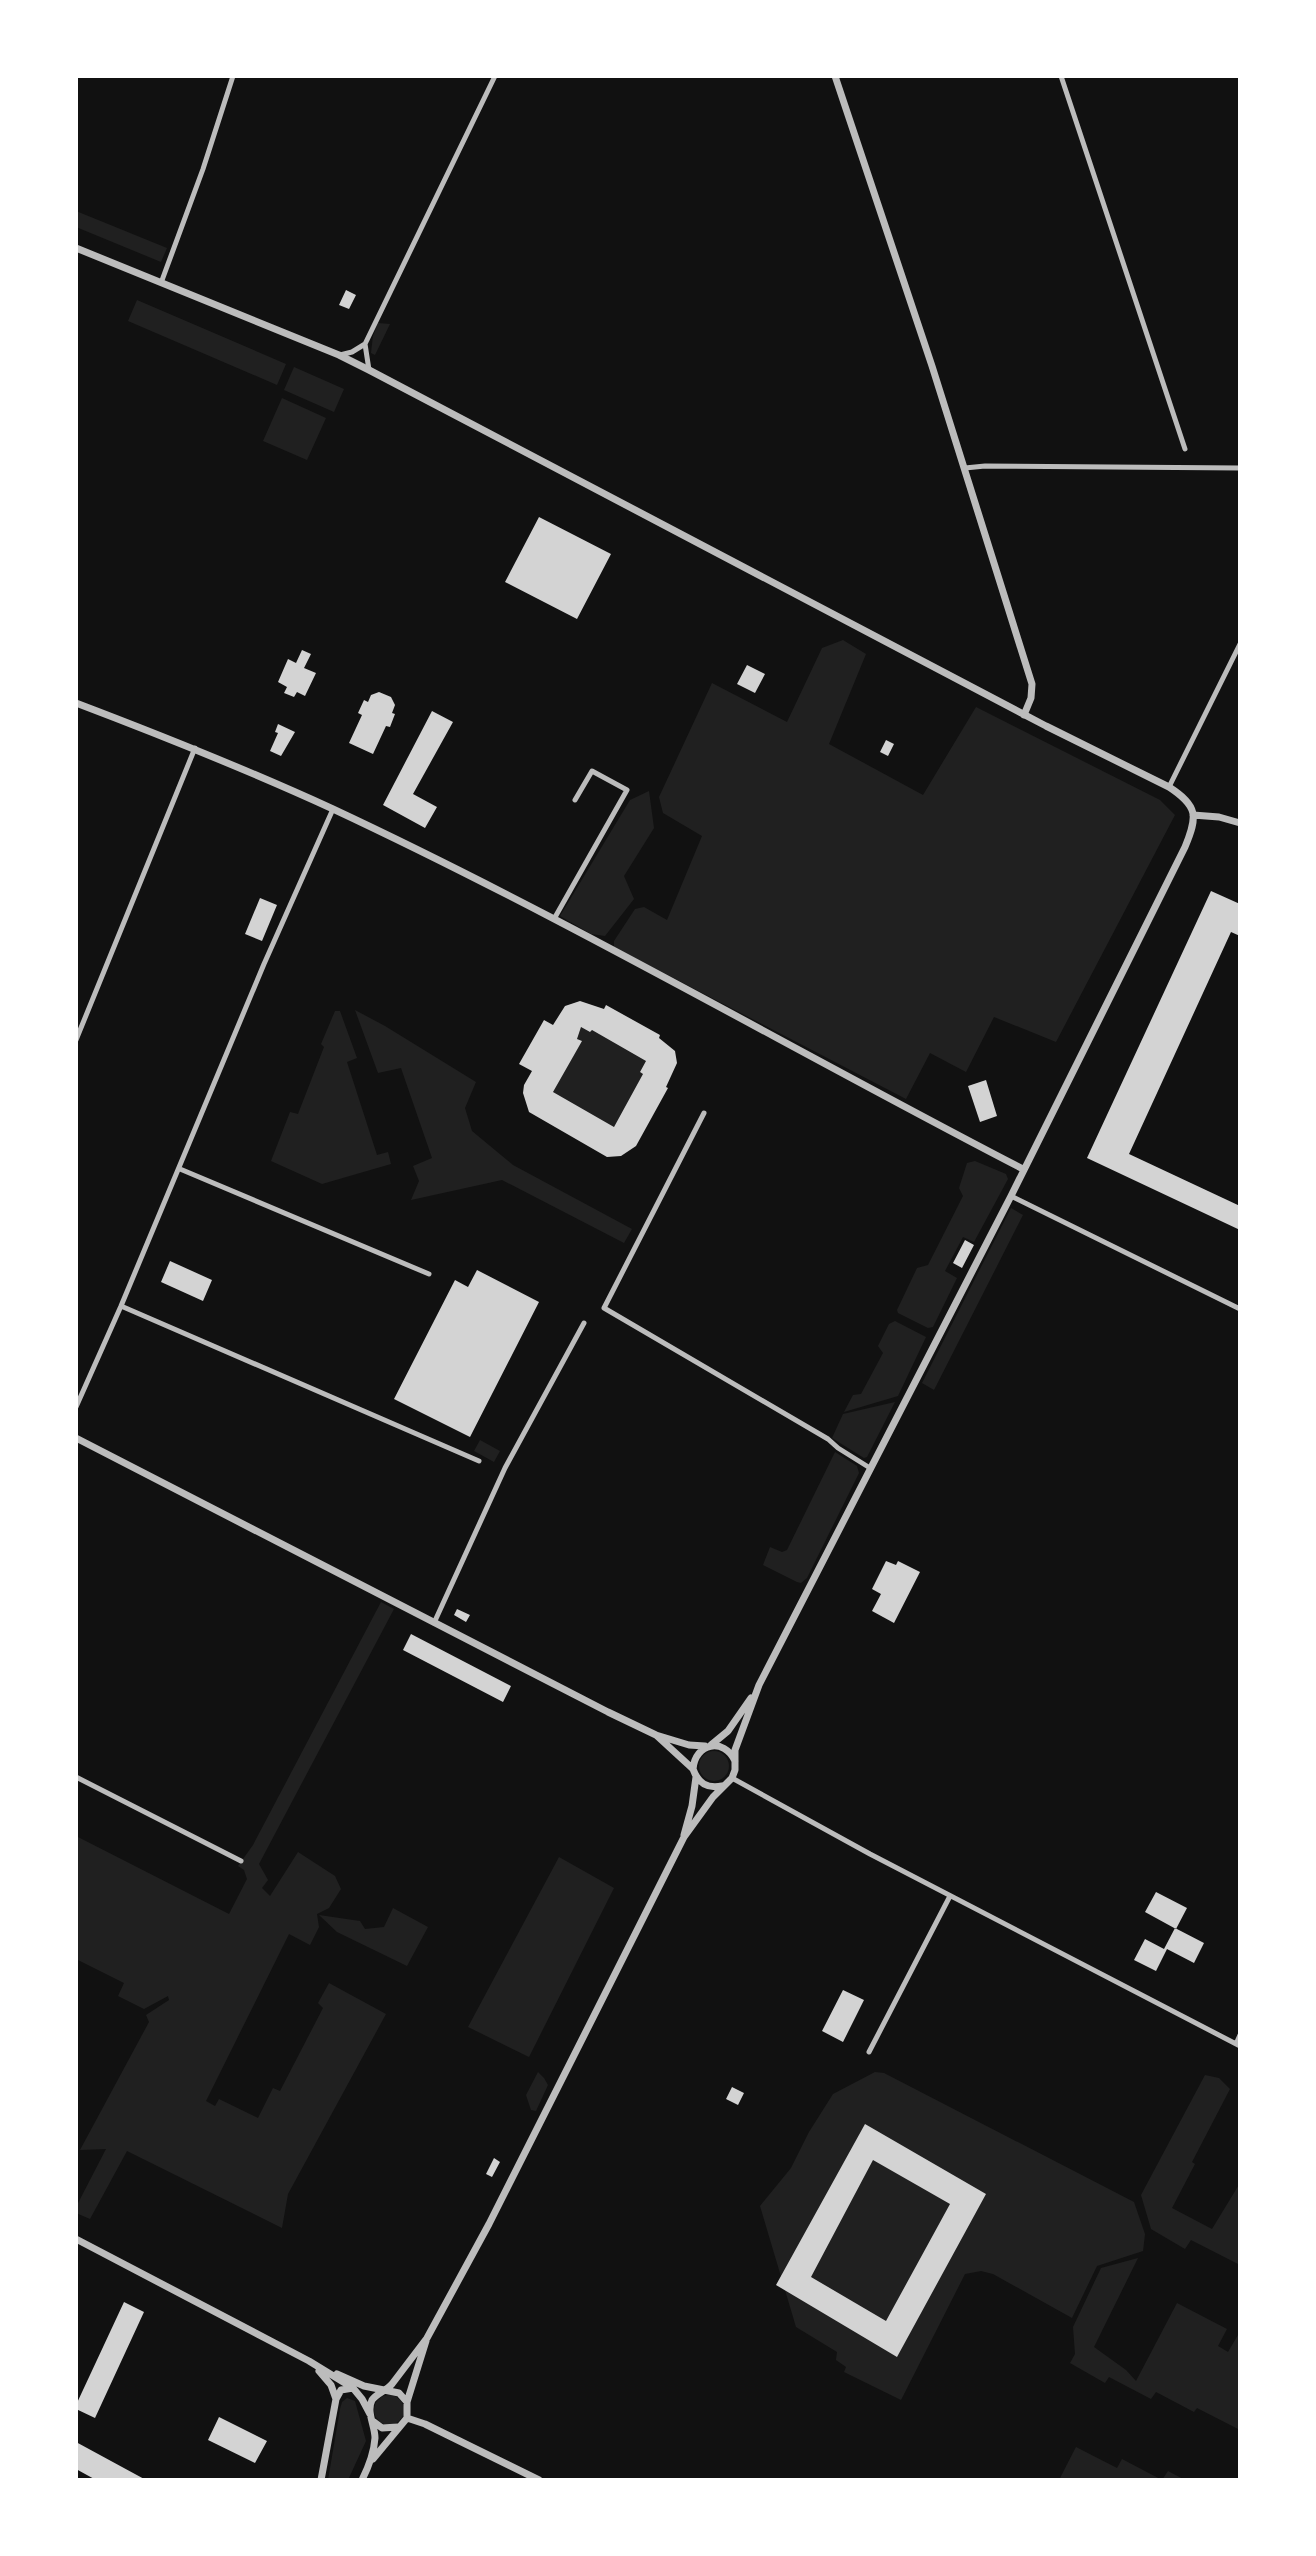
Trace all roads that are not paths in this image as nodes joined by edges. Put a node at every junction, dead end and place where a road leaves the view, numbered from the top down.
1 (233, 76) edge
2 (495, 76) edge
3 (835, 76) edge
4 (1061, 76) edge
5 (76, 248) edge
6 (161, 284) junction
7 (365, 344) junction
8 (339, 355) junction
9 (369, 370) junction
10 (1185, 449) dead end
11 (965, 468) junction
12 (1240, 468) edge
13 (1240, 644) edge
14 (76, 703) edge
15 (1024, 715) junction
16 (195, 748) junction
17 (1169, 787) junction
18 (575, 800) dead end
19 (333, 809) junction
20 (1193, 815) junction
21 (1240, 823) edge
22 (554, 920) junction
23 (76, 1040) edge
24 (704, 1113) dead end
25 (180, 1169) junction
26 (1023, 1169) junction
27 (1011, 1196) junction
28 (429, 1274) dead end
29 (121, 1306) junction
30 (1240, 1309) edge
31 (584, 1323) dead end
32 (76, 1407) edge
33 (76, 1438) edge
34 (479, 1461) dead end
35 (870, 1468) junction
36 (434, 1623) junction
37 (756, 1691) junction
38 (656, 1735) junction
39 (708, 1745) junction
40 (735, 1762) junction
41 (695, 1772) junction
42 (76, 1777) edge
43 (732, 1778) junction
44 (722, 1786) junction
45 (684, 1837) junction
46 (241, 1861) dead end
47 (950, 1896) junction
48 (1240, 2035) edge
49 (1238, 2045) edge
50 (869, 2052) dead end
51 (76, 2239) edge
52 (427, 2338) junction
53 (309, 2361) junction
54 (353, 2388) junction
55 (386, 2391) junction
56 (336, 2399) junction
57 (407, 2402) junction
58 (371, 2417) junction
59 (407, 2418) junction
60 (401, 2426) junction
61 (372, 2460) junction
62 (321, 2480) edge
63 (362, 2480) edge
64 (539, 2480) edge

1 - 6 street
2 - 7 street
3 - 11 street
4 - 10 street
5 - 6 street
6 - 8 street
7 - 8 street
7 - 9 street
8 - 9 street
9 - 15 street
11 - 12 street
11 - 15 street
13 - 17 street
14 - 16 street
15 - 17 street
16 - 19 street
16 - 23 street
17 - 20 street
18 - 22 street
19 - 22 street
19 - 25 street
20 - 21 street
20 - 26 street
22 - 26 street
24 - 35 street
25 - 28 street
25 - 29 street
26 - 27 street
27 - 30 street
27 - 35 street
29 - 32 street
29 - 34 street
31 - 36 street
33 - 36 street
35 - 37 street
36 - 38 street
37 - 39 street
37 - 40 street
38 - 39 street
38 - 41 street
39 - 40 street
39 - 41 street
40 - 43 street
41 - 44 street
41 - 45 street
42 - 46 street
43 - 44 street
43 - 47 street
44 - 45 street
45 - 52 street
47 - 49 street
47 - 50 street
48 - 49 street
51 - 53 street
52 - 55 street
52 - 57 street
53 - 54 street
53 - 55 street
53 - 56 street
54 - 56 street
54 - 58 street
55 - 57 street
55 - 58 street
56 - 62 street
57 - 59 street
58 - 60 street
58 - 61 street
59 - 60 street
59 - 64 street
60 - 61 street
61 - 63 street

